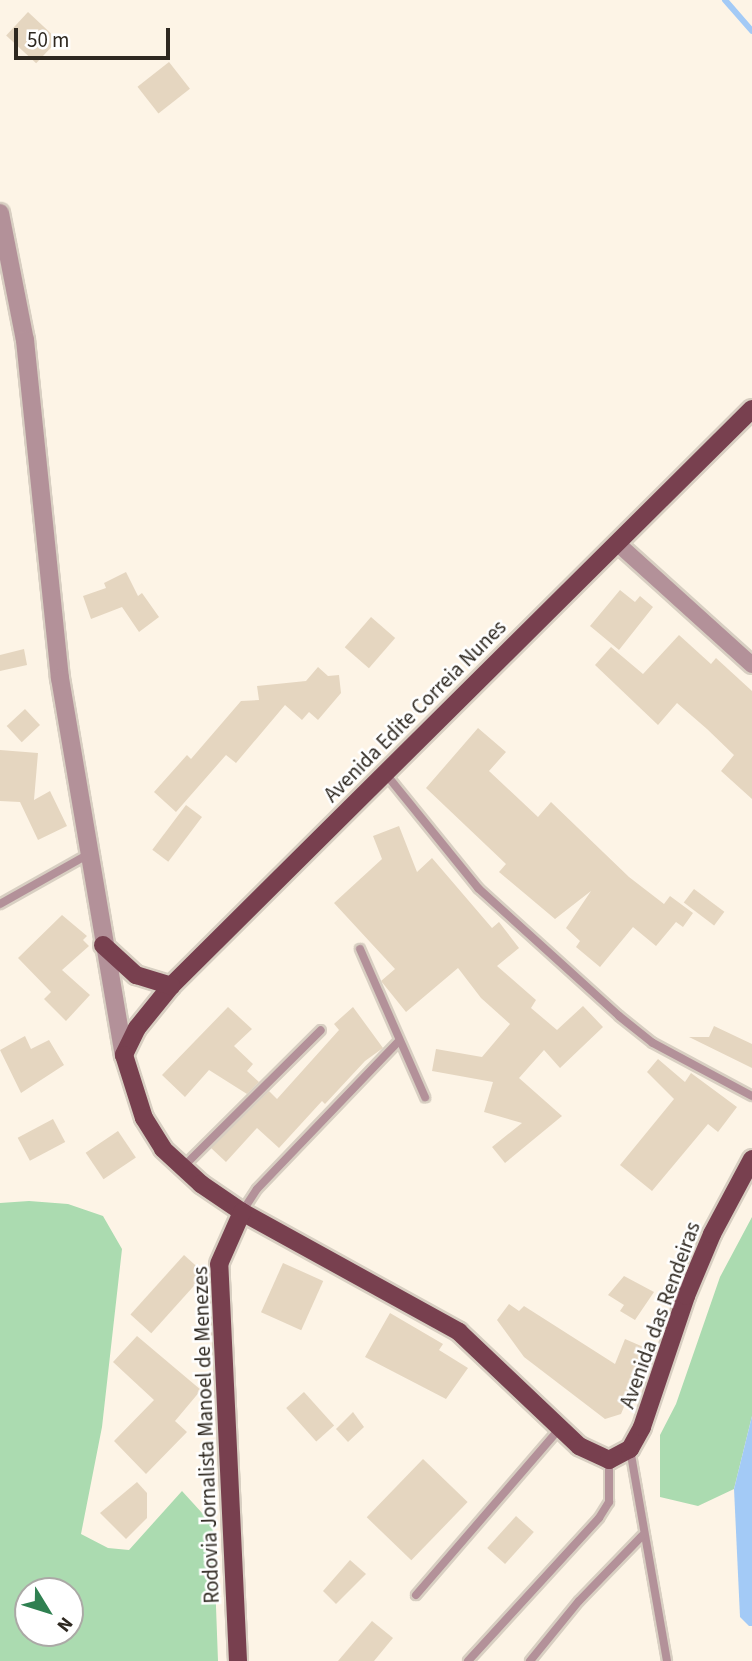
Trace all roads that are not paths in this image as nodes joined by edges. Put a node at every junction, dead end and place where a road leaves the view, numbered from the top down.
1 (0, 213) edge
2 (752, 409) edge
3 (617, 542) junction
4 (752, 665) edge
5 (385, 773) junction
6 (87, 855) junction
7 (0, 904) edge
8 (103, 945) junction
9 (360, 949) dead end
10 (171, 985) junction
11 (321, 1030) dead end
12 (398, 1042) junction
13 (124, 1055) junction
14 (425, 1097) dead end
15 (752, 1097) edge
16 (752, 1159) edge
17 (183, 1167) junction
18 (242, 1212) junction
19 (560, 1428) junction
20 (630, 1450) junction
21 (609, 1460) junction
22 (642, 1536) junction
23 (416, 1595) dead end
24 (238, 1661) edge
25 (468, 1661) edge
26 (530, 1661) edge
27 (667, 1661) edge

1 - 6 street
2 - 3 main road, Avenida Edite Correia Nunes
3 - 4 street
3 - 5 main road, Avenida Edite Correia Nunes
5 - 10 main road, Avenida Edite Correia Nunes
5 - 15 lane
6 - 7 lane
6 - 8 street
8 - 10 main road
8 - 13 street
9 - 12 lane
10 - 13 main road, Avenida Edite Correia Nunes
11 - 17 lane
12 - 14 lane
12 - 18 lane
13 - 17 main road
16 - 20 main road, Avenida das Rendeiras
17 - 18 main road
18 - 19 main road
18 - 24 main road, Rodovia Jornalista Manoel de Menezes
19 - 21 main road
19 - 23 lane
20 - 21 main road
20 - 22 lane
21 - 25 lane
22 - 26 lane
22 - 27 lane

